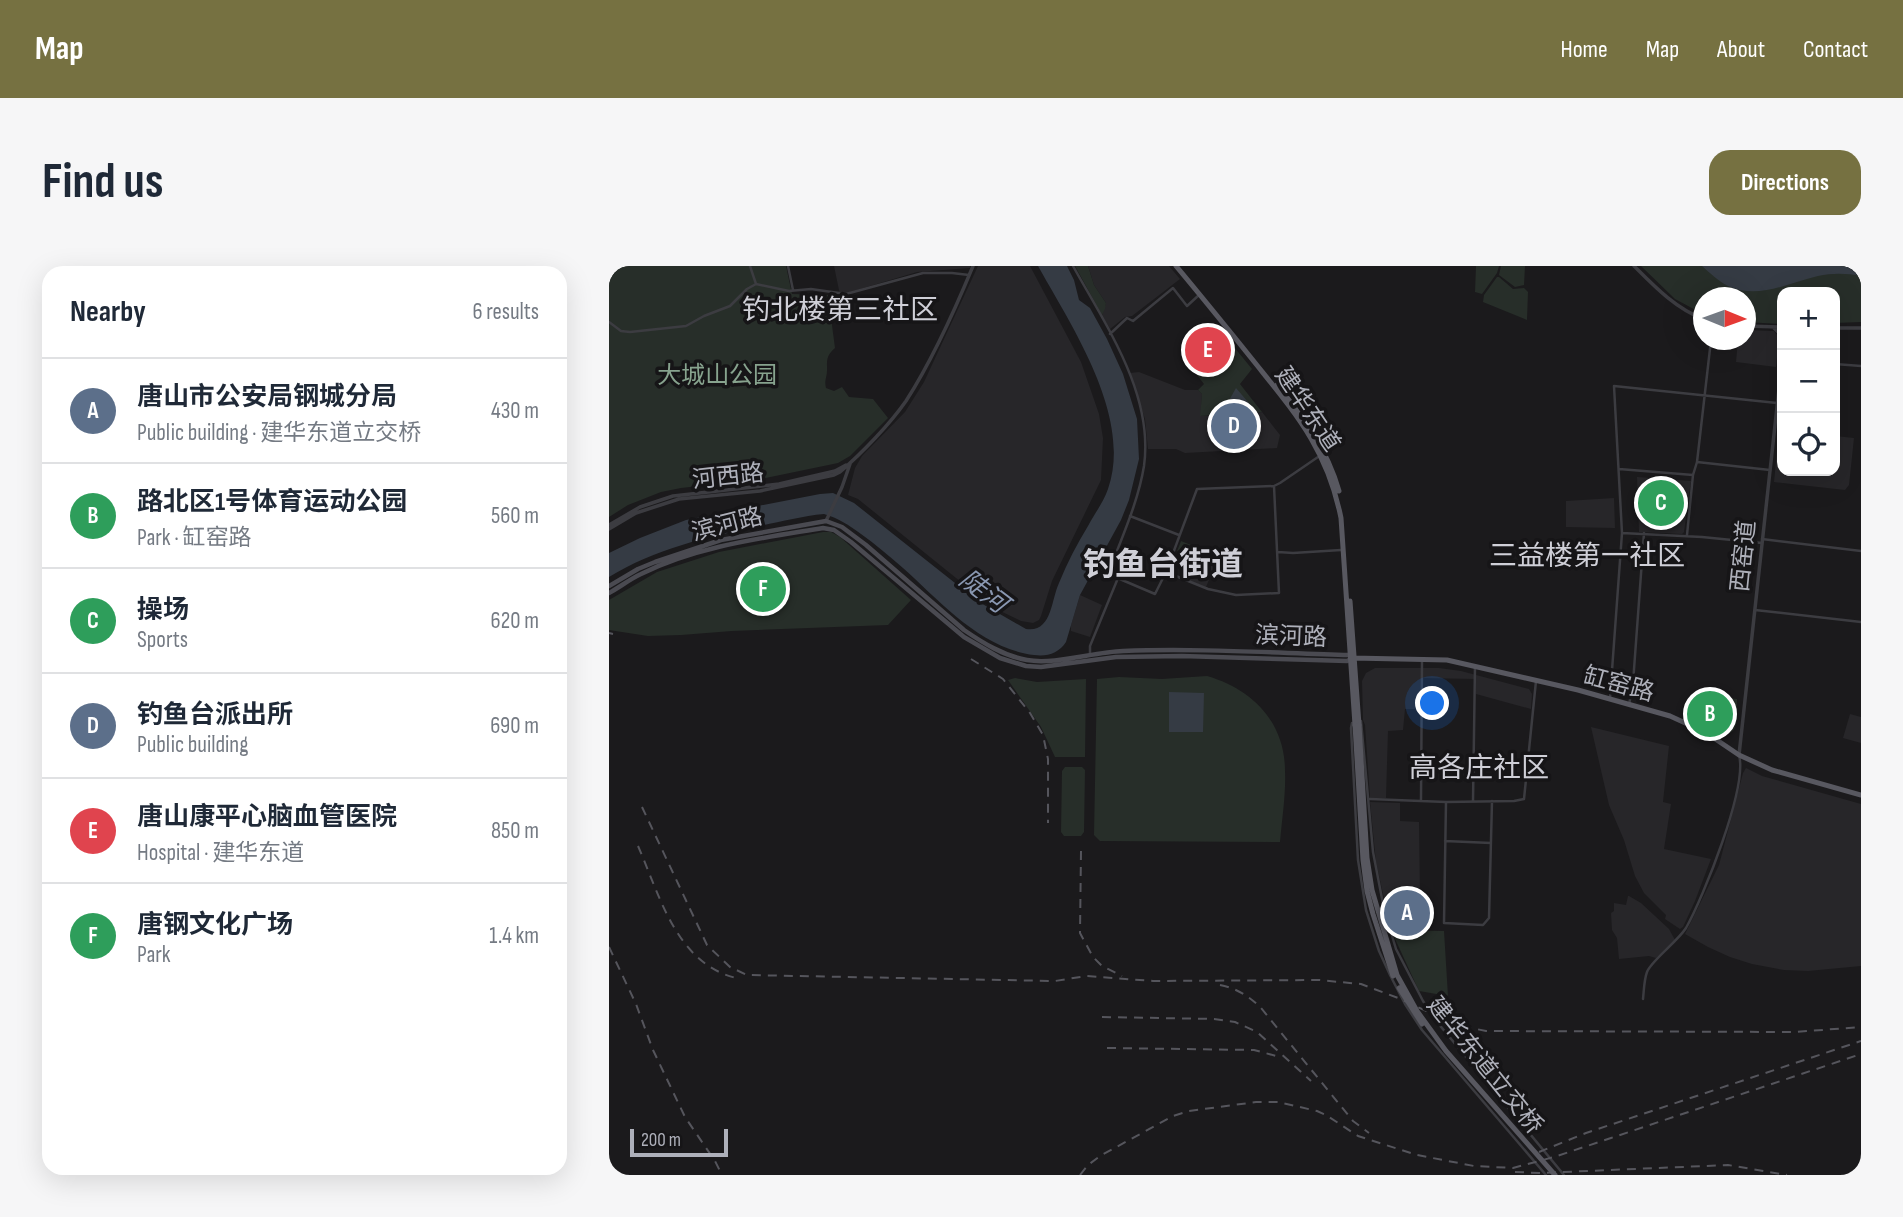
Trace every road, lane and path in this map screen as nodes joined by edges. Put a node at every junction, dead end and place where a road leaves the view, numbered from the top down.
1 (750, 266) edge
2 (788, 266) edge
3 (973, 266) edge
4 (1073, 266) edge
5 (1178, 266) edge
6 (1633, 266) edge
7 (969, 275) junction
8 (756, 284) junction
9 (793, 291) junction
10 (1200, 295) junction
11 (1693, 314) edge
12 (609, 322) edge
13 (1756, 326) edge
14 (1772, 327) junction
15 (1777, 327) edge
16 (1840, 328) edge
17 (1861, 328) edge
18 (1777, 332) edge
19 (1110, 334) junction
20 (1710, 350) edge
21 (1840, 364) edge
22 (1861, 366) edge
23 (1705, 394) junction
24 (1777, 402) joint
25 (1321, 455) junction
26 (851, 462) junction
27 (1697, 463) junction
28 (1619, 469) junction
29 (1770, 470) junction
30 (1693, 475) junction
31 (1274, 486) junction
32 (1129, 516) junction
33 (826, 520) junction
34 (609, 527) edge
35 (823, 528) junction
36 (1622, 533) junction
37 (1644, 533) junction
38 (1178, 536) junction
39 (1687, 536) junction
40 (1762, 541) junction
41 (1344, 550) junction
42 (1861, 551) edge
43 (1277, 552) junction
44 (1166, 572) junction
45 (1118, 578) junction
46 (609, 586) edge
47 (609, 593) edge
48 (1755, 610) junction
49 (1861, 622) edge
50 (1090, 658) junction
51 (1351, 658) junction
52 (1422, 660) junction
53 (1475, 666) junction
54 (1536, 681) junction
55 (1609, 699) junction
56 (1629, 705) junction
57 (1356, 716) junction
58 (1357, 725) joint
59 (1739, 755) junction
60 (1861, 795) edge
61 (1369, 799) junction
62 (1421, 801) junction
63 (1473, 801) junction
64 (1492, 801) junction
65 (1446, 802) junction
66 (1445, 841) junction
67 (1491, 843) junction
68 (1643, 999) dead end
69 (1550, 1175) edge
70 (1564, 1175) edge

1 - 8 street
2 - 9 street
3 - 7 street, 河西路
4 - 19 street
5 - 10 main road, 建华东道
5 - 51 main road, 建华东道
6 - 11 street
7 - 9 street
7 - 26 street, 河西路
8 - 9 street
8 - 12 street
10 - 19 street
10 - 25 main road, 建华东道
13 - 14 street
14 - 15 street
14 - 18 street
16 - 17 street
19 - 32 street
20 - 23 street
21 - 22 street
23 - 24 street
23 - 27 street
23 - 28 street
24 - 29 street, 西窑道
25 - 31 street
25 - 41 main road, 建华东道
26 - 33 street
26 - 34 street, 河西路
27 - 29 street
27 - 30 street
28 - 30 street
28 - 36 street
29 - 40 street, 西窑道
30 - 39 street
31 - 38 street
31 - 43 street
32 - 38 street
32 - 45 street
33 - 35 street
33 - 46 main road, 滨河路
33 - 50 main road, 滨河路
35 - 47 main road, 滨河路
35 - 50 main road, 滨河路
36 - 37 street
36 - 55 street
37 - 39 street
37 - 56 street
38 - 44 street
39 - 40 street
40 - 42 street
40 - 48 street, 西窑道
41 - 43 street
41 - 51 main road, 建华东道
43 - 44 street
44 - 45 street
45 - 50 street
48 - 49 street
48 - 59 street, 西窑道
50 - 51 main road, 滨河路
51 - 52 main road, 缸窑路
51 - 57 main road, 建华东道
52 - 53 main road, 缸窑路
52 - 62 street
53 - 54 main road, 缸窑路
53 - 63 street
54 - 55 main road, 缸窑路
54 - 64 street
55 - 56 main road, 缸窑路
56 - 59 main road, 缸窑路
57 - 58 main road, 建华东道
57 - 61 street
57 - 69 street
58 - 69 main road, 建华东道立交桥, bridge
59 - 60 main road, 缸窑路
59 - 68 street
61 - 62 street
61 - 70 street
62 - 65 street
63 - 64 street
63 - 65 street
64 - 67 street
65 - 66 street
66 - 67 street
66 - 67 street

